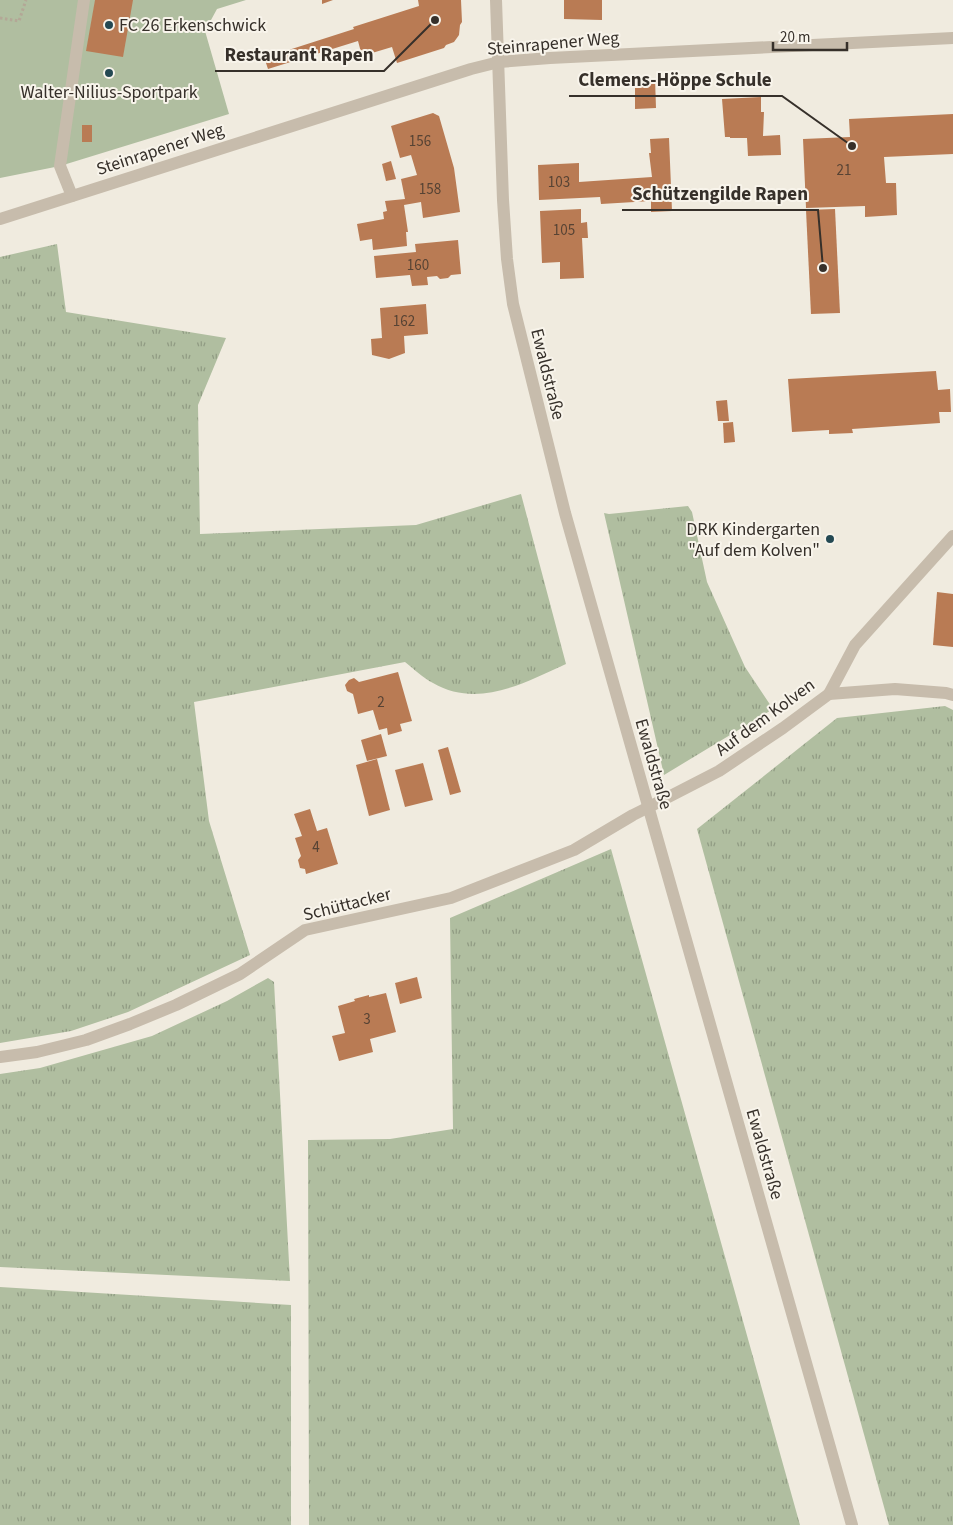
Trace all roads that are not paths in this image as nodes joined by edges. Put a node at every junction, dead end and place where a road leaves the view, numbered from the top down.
1 (84, 0) edge
2 (496, 0) edge
3 (953, 38) edge
4 (498, 62) junction
5 (72, 196) junction
6 (0, 219) edge
7 (953, 536) edge
8 (829, 694) junction
9 (953, 695) edge
10 (648, 807) junction
11 (0, 1057) edge
12 (852, 1525) edge

1 - 5 street
2 - 4 street, Ewaldstraße
3 - 4 street, Steinrapener Weg
4 - 5 street, Steinrapener Weg
4 - 10 street, Ewaldstraße
5 - 6 street, Steinrapener Weg
7 - 8 street, Auf dem Kolven
8 - 9 street
8 - 10 street, Auf dem Kolven
10 - 11 street, Schüttacker
10 - 12 street, Ewaldstraße

